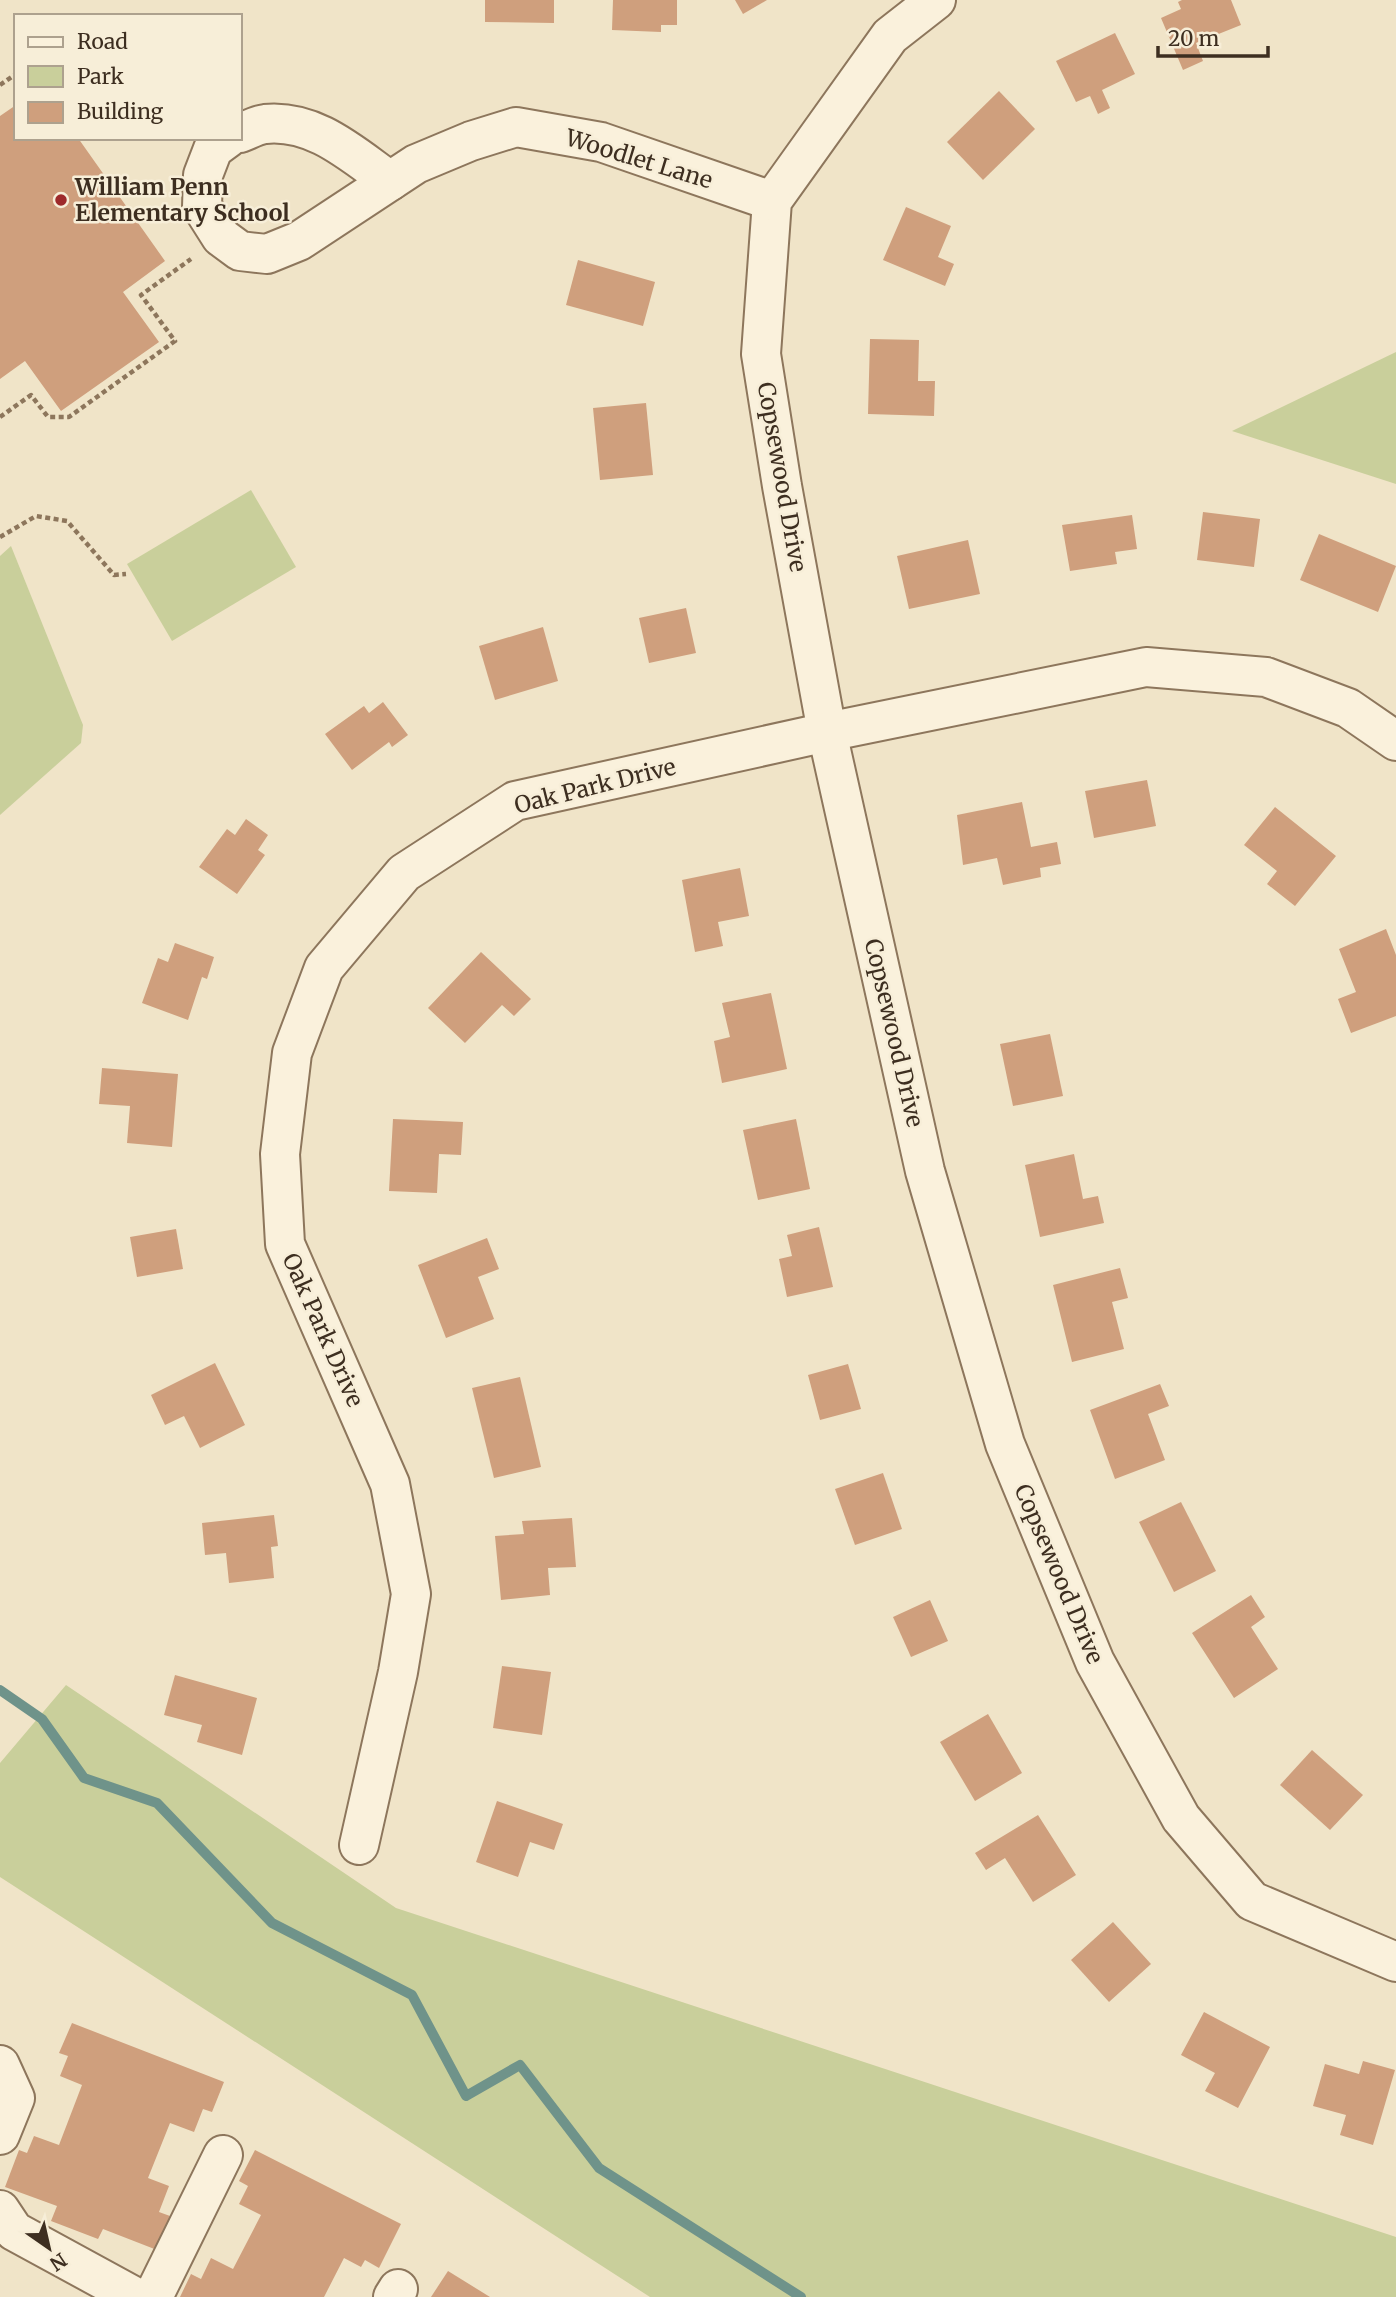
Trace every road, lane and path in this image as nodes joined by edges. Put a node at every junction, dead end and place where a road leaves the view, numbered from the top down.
1 (936, 0) edge
2 (242, 132) edge
3 (225, 140) edge
4 (390, 181) junction
5 (772, 201) junction
6 (221, 237) junction
7 (0, 417) edge
8 (0, 537) edge
9 (127, 574) dead end
10 (827, 732) junction
11 (1396, 741) edge
12 (359, 1845) dead end
13 (1396, 1962) edge
14 (0, 2065) edge
15 (0, 2135) edge
16 (223, 2155) dead end
17 (0, 2210) edge
18 (135, 2297) edge
19 (153, 2297) edge

1 - 5 street
2 - 4 street
3 - 6 street
4 - 5 street, Woodlet Lane
4 - 6 street, Woodlet Lane
5 - 10 street, Copsewood Drive
6 - 7 path
8 - 9 path
10 - 11 street, Oak Park Drive
10 - 12 street, Oak Park Drive
10 - 13 street, Copsewood Drive
14 - 15 street
16 - 19 street
17 - 18 street

